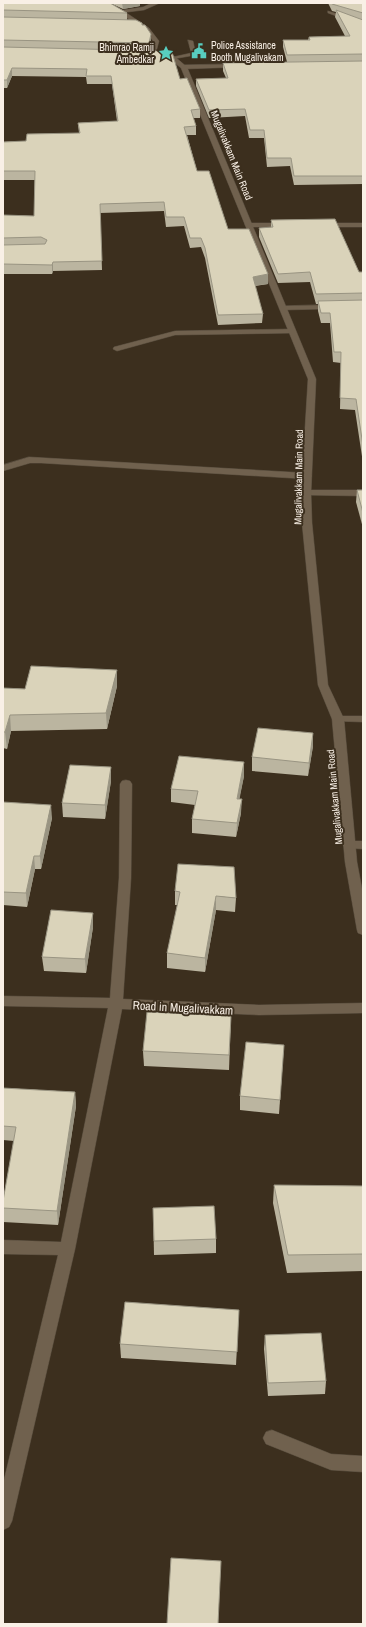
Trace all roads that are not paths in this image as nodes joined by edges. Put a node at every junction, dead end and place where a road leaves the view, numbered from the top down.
1 (102, 3) edge
2 (158, 3) edge
3 (120, 11) junction
4 (330, 12) dead end
5 (122, 23) edge
6 (138, 24) junction
7 (363, 24) edge
8 (190, 41) dead end
9 (175, 58) junction
10 (246, 66) edge
11 (184, 67) junction
12 (249, 225) junction
13 (294, 225) edge
14 (317, 225) edge
15 (363, 225) edge
16 (363, 306) edge
17 (283, 308) junction
18 (292, 331) junction
19 (117, 349) dead end
20 (3, 468) edge
21 (307, 476) junction
22 (306, 493) junction
23 (363, 493) edge
24 (338, 719) junction
25 (363, 719) edge
26 (126, 784) dead end
27 (349, 845) junction
28 (363, 845) edge
29 (363, 930) edge
30 (3, 1001) edge
31 (116, 1004) junction
32 (363, 1008) edge
33 (3, 1247) edge
34 (67, 1250) junction
35 (272, 1438) dead end
36 (363, 1464) edge
37 (3, 1521) edge

1 - 3 street
2 - 3 street
3 - 6 street
4 - 7 street
5 - 6 street
6 - 9 street
8 - 9 street
9 - 11 street, Mugalivakkam Main Road
10 - 11 street
11 - 12 street, Mugalivakkam Main Road
12 - 13 street
12 - 17 street, Mugalivakkam Main Road
14 - 15 street
16 - 17 street
17 - 18 street, Mugalivakkam Main Road
18 - 19 street
18 - 21 street, Mugalivakkam Main Road
20 - 21 street
21 - 22 street, Mugalivakkam Main Road
22 - 23 street
22 - 24 street, Mugalivakkam Main Road
24 - 25 street
24 - 27 street, Mugalivakkam Main Road
26 - 31 street
27 - 28 street
27 - 29 street, Mugalivakkam Main Road
30 - 31 street, Road in Mugalivakkam
31 - 32 street, Road in Mugalivakkam
31 - 34 street
33 - 34 street
34 - 37 street
35 - 36 street

